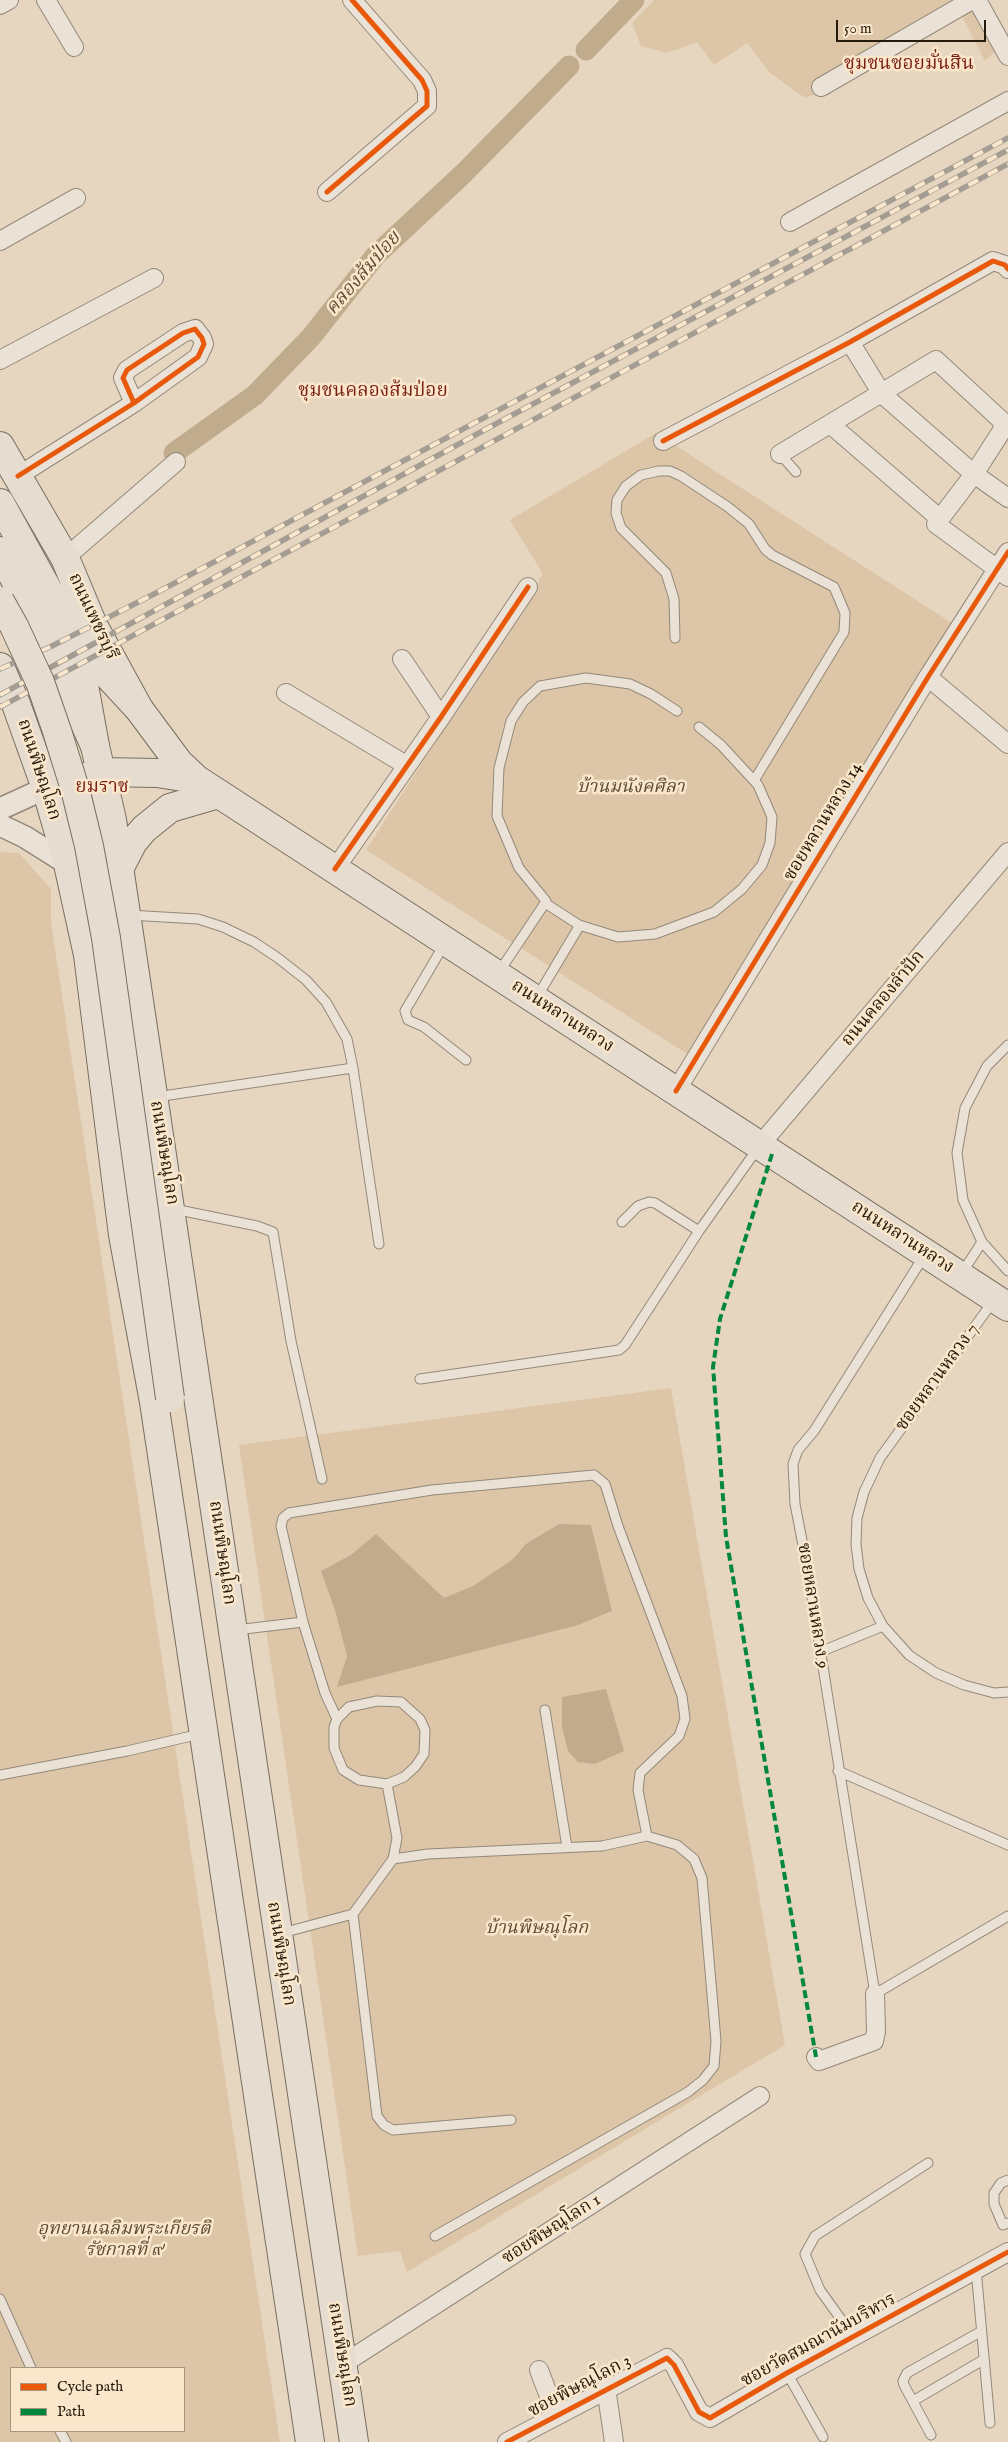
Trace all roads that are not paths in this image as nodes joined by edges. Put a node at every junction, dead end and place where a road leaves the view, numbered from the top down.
1 (9, 0) edge
2 (46, 0) edge
3 (352, 0) edge
4 (972, 0) edge
5 (977, 0) edge
6 (0, 5) edge
7 (74, 47) dead end
8 (1008, 56) edge
9 (821, 87) dead end
10 (1008, 101) edge
11 (327, 192) dead end
12 (76, 198) dead end
13 (790, 222) dead end
14 (0, 241) edge
15 (1008, 269) edge
16 (154, 278) dead end
17 (850, 342) junction
18 (0, 360) edge
19 (882, 394) junction
20 (134, 403) junction
21 (830, 424) junction
22 (663, 441) dead end
23 (0, 446) edge
24 (780, 454) joint
25 (176, 462) dead end
26 (796, 472) dead end
27 (974, 474) junction
28 (18, 476) junction
29 (1008, 498) edge
30 (0, 503) edge
31 (939, 518) junction
32 (1008, 552) edge
33 (65, 558) junction
34 (4, 567) edge
35 (1003, 573) edge
36 (528, 587) dead end
37 (0, 601) edge
38 (675, 638) dead end
39 (76, 642) junction
40 (402, 658) dead end
41 (928, 677) junction
42 (7, 685) edge
43 (286, 693) dead end
44 (139, 709) junction
45 (677, 711) dead end
46 (441, 717) junction
47 (699, 727) dead end
48 (1008, 744) edge
49 (98, 759) junction
50 (406, 765) junction
51 (755, 779) junction
52 (207, 786) junction
53 (46, 788) junction
54 (0, 810) edge
55 (0, 825) edge
56 (1007, 855) edge
57 (68, 864) junction
58 (120, 868) junction
59 (335, 869) junction
60 (545, 903) junction
61 (127, 914) junction
62 (580, 925) junction
63 (446, 941) junction
64 (497, 974) junction
65 (536, 999) junction
66 (1008, 1045) edge
67 (466, 1060) dead end
68 (353, 1068) junction
69 (676, 1091) junction
70 (155, 1097) junction
71 (760, 1146) junction
72 (172, 1208) junction
73 (622, 1222) dead end
74 (699, 1231) junction
75 (982, 1242) junction
76 (379, 1244) dead end
77 (925, 1253) junction
78 (1008, 1271) edge
79 (960, 1276) junction
80 (1002, 1303) edge
81 (420, 1379) dead end
82 (322, 1479) dead end
83 (303, 1622) junction
84 (883, 1626) junction
85 (232, 1630) junction
86 (189, 1642) junction
87 (820, 1652) junction
88 (1008, 1692) edge
89 (994, 1693) junction
90 (1008, 1700) edge
91 (545, 1710) dead end
92 (337, 1719) junction
93 (202, 1733) junction
94 (838, 1771) junction
95 (0, 1775) edge
96 (387, 1784) junction
97 (647, 1836) junction
98 (1008, 1845) edge
99 (567, 1846) junction
100 (393, 1859) junction
101 (353, 1914) junction
102 (1008, 1916) edge
103 (277, 1935) junction
104 (875, 1994) junction
105 (816, 2057) dead end
106 (760, 2096) dead end
107 (511, 2120) dead end
108 (928, 2163) dead end
109 (1008, 2180) edge
110 (1008, 2223) edge
111 (435, 2236) dead end
112 (1008, 2252) edge
113 (976, 2269) junction
114 (0, 2299) edge
115 (980, 2332) junction
116 (853, 2336) junction
117 (667, 2358) joint
118 (983, 2360) junction
119 (343, 2364) junction
120 (31, 2367) edge
121 (539, 2370) dead end
122 (787, 2373) junction
123 (606, 2388) junction
124 (913, 2401) junction
125 (556, 2415) junction
126 (990, 2424) dead end
127 (931, 2435) dead end
128 (823, 2436) dead end
129 (310, 2442) edge
130 (354, 2442) edge
131 (507, 2442) edge
132 (614, 2442) edge

1 - 6 street
2 - 7 street
3 - 11 street
4 - 9 street
5 - 8 street
10 - 13 street
12 - 14 street
15 - 17 street
16 - 18 street
17 - 19 street
17 - 22 street
19 - 21 street
19 - 27 street
19 - 27 street
20 - 20 street
20 - 28 street
21 - 24 street
21 - 31 street
23 - 28 main road, ถนนเพชรบุรี
24 - 26 lane
25 - 33 street
27 - 29 street
27 - 31 street
28 - 33 main road, ถนนเพชรบุรี
30 - 39 main road
31 - 35 street
32 - 35 street, ซอยหลานหลวง 14
33 - 44 main road, ถนนเพชรบุรี
34 - 49 main road, ถนนพิษณุโลก
35 - 41 street, ซอยหลานหลวง 14
36 - 46 street
37 - 86 main road, bridge
38 - 51 lane
39 - 44 main road
39 - 49 main road
40 - 46 street
41 - 48 street
41 - 69 street, ซอยหลานหลวง 14
42 - 49 main road
42 - 53 main road, ถนนพิษณุโลก
43 - 50 street
44 - 52 main road, ถนนเพชรบุรี
45 - 60 lane
46 - 50 street
47 - 51 lane
49 - 52 main road, ถนนหลานหลวง
49 - 53 main road, ถนนหลานหลวง
49 - 58 main road, ถนนพิษณุโลก
50 - 59 street
51 - 62 lane
52 - 58 main road
52 - 59 main road, ถนนหลานหลวง
53 - 54 street
53 - 57 main road, ถนนพิษณุโลก
55 - 57 street
56 - 71 street, ถนนคลองลำปัก
57 - 86 main road, ถนนพิษณุโลก
58 - 61 main road, ถนนพิษณุโลก
59 - 63 main road, ถนนหลานหลวง
60 - 62 lane
60 - 64 lane
61 - 68 lane
61 - 70 main road, ถนนพิษณุโลก
62 - 65 lane
63 - 64 main road, ถนนหลานหลวง
63 - 67 lane
64 - 65 main road, ถนนหลานหลวง
65 - 69 main road, ถนนหลานหลวง
66 - 75 lane
68 - 70 lane
68 - 76 lane
69 - 71 main road, ถนนหลานหลวง
70 - 72 main road, ถนนพิษณุโลก
71 - 74 lane
71 - 77 main road, ถนนหลานหลวง
72 - 82 lane
72 - 85 main road, ถนนพิษณุโลก
73 - 74 lane
74 - 81 lane
75 - 78 lane
75 - 79 lane
77 - 79 main road, ถนนหลานหลวง
77 - 87 lane, ซอยหลานหลวง 9
79 - 80 main road, ถนนหลานหลวง
80 - 84 lane, ซอยหลานหลวง 7
83 - 85 lane
83 - 92 lane
83 - 97 lane
84 - 87 lane
84 - 89 lane, ซอยหลานหลวง 7
85 - 103 main road, ถนนพิษณุโลก
86 - 93 main road, ถนนพิษณุโลก
87 - 94 lane, ซอยหลานหลวง 9
88 - 89 lane
89 - 90 lane
91 - 99 lane
92 - 96 lane
92 - 96 lane
93 - 95 lane
93 - 129 main road, ถนนพิษณุโลก
94 - 98 lane
94 - 104 lane, ซอยหลานหลวง 9
96 - 100 lane
97 - 99 lane
97 - 111 lane
99 - 100 lane
100 - 101 lane
101 - 103 lane
101 - 107 lane
102 - 104 lane
103 - 119 main road, ถนนพิษณุโลก
104 - 105 street
106 - 119 street, ซอยพิษณุโลก 1
108 - 116 lane
109 - 110 lane
112 - 113 street, ซอยวัดสมณานัมบริหาร
113 - 115 lane
113 - 116 street, ซอยวัดสมณานัมบริหาร
114 - 120 lane
115 - 118 lane
115 - 124 lane
116 - 122 street, ซอยวัดสมณานัมบริหาร
117 - 122 street, ซอยวัดสมณานัมบริหาร
117 - 123 street, ซอยพิษณุโลก 3
118 - 124 lane
118 - 126 lane
119 - 130 main road, ถนนพิษณุโลก
121 - 125 street
122 - 128 lane
123 - 125 street, ซอยพิษณุโลก 3
123 - 132 street
124 - 127 lane
125 - 131 street, ซอยพิษณุโลก 3

